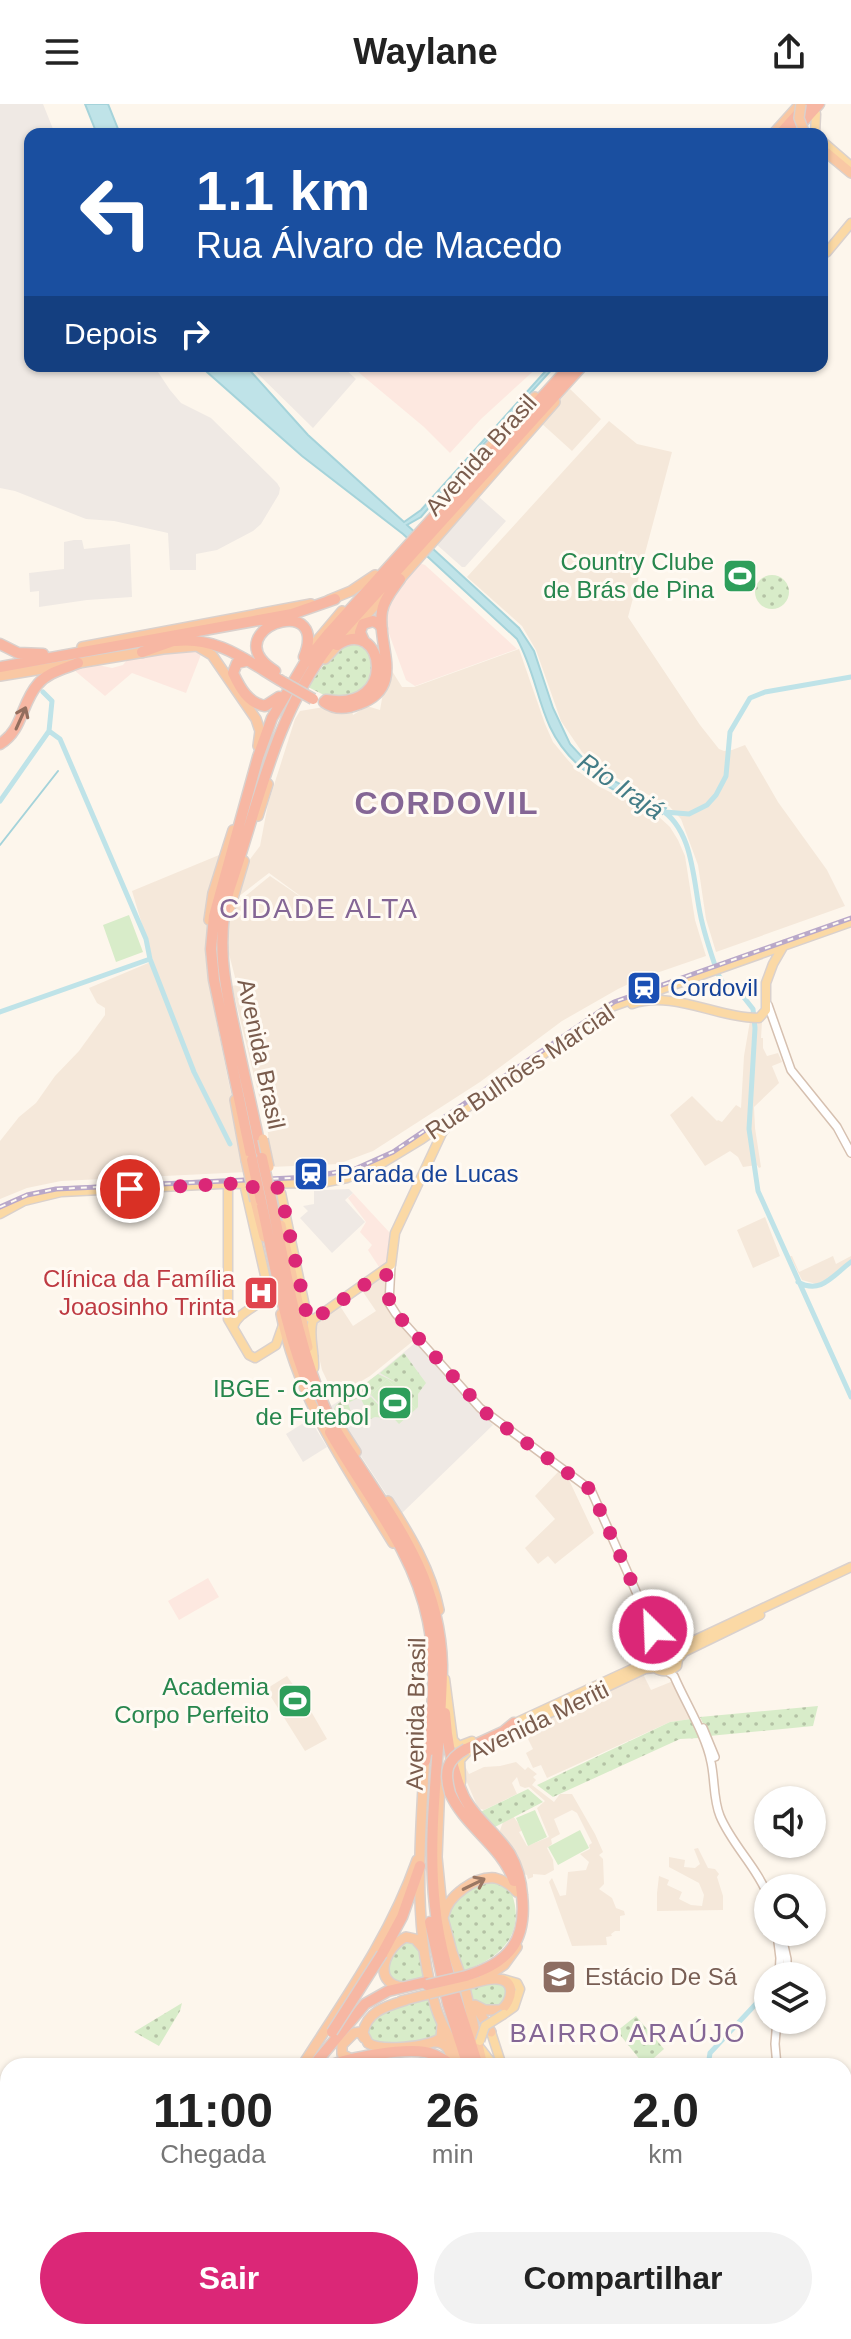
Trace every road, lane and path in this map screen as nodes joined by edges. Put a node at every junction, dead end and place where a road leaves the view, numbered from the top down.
1 (803, 104) edge
2 (820, 107) edge
3 (779, 128) edge
4 (785, 128) edge
5 (800, 128) edge
6 (804, 128) edge
7 (816, 128) edge
8 (828, 146) edge
9 (828, 155) edge
10 (851, 166) edge
11 (851, 174) edge
12 (851, 223) edge
13 (828, 251) edge
14 (558, 372) edge
15 (564, 372) edge
16 (579, 372) edge
17 (580, 372) edge
18 (554, 397) junction
19 (536, 403) junction
20 (509, 426) junction
21 (510, 454) junction
22 (417, 544) junction
23 (375, 575) junction
24 (400, 579) junction
25 (366, 592) junction
26 (335, 599) junction
27 (372, 607) junction
28 (326, 629) junction
29 (382, 629) junction
30 (174, 638) junction
31 (365, 642) junction
32 (337, 645) junction
33 (117, 646) junction
34 (4, 647) edge
35 (66, 651) junction
36 (142, 652) junction
37 (49, 654) junction
38 (304, 657) junction
39 (250, 662) junction
40 (78, 663) junction
41 (13, 667) edge
42 (282, 678) junction
43 (279, 697) junction
44 (317, 699) junction
45 (0, 744) edge
46 (257, 749) junction
47 (242, 867) junction
48 (219, 876) junction
49 (851, 922) edge
50 (785, 945) junction
51 (216, 948) junction
52 (764, 953) junction
53 (773, 964) junction
54 (669, 985) junction
55 (669, 1001) junction
56 (767, 1003) junction
57 (597, 1017) junction
58 (756, 1018) junction
59 (777, 1032) junction
60 (440, 1131) junction
61 (851, 1153) edge
62 (251, 1161) junction
63 (293, 1183) junction
64 (244, 1185) junction
65 (228, 1186) junction
66 (269, 1198) junction
67 (0, 1216) edge
68 (391, 1265) junction
69 (380, 1274) junction
70 (389, 1280) junction
71 (292, 1304) junction
72 (313, 1320) junction
73 (232, 1322) junction
74 (284, 1330) junction
75 (276, 1345) junction
76 (310, 1353) junction
77 (291, 1355) junction
78 (314, 1368) junction
79 (307, 1382) junction
80 (400, 1546) junction
81 (851, 1570) edge
82 (424, 1576) junction
83 (412, 1580) junction
84 (437, 1599) junction
85 (657, 1642) junction
86 (673, 1645) junction
87 (650, 1658) junction
88 (678, 1662) junction
89 (655, 1668) junction
90 (667, 1671) junction
91 (445, 1679) junction
92 (444, 1692) junction
93 (432, 1708) junction
94 (514, 1723) joint
95 (464, 1747) junction
96 (425, 1761) junction
97 (465, 1799) junction
98 (421, 1843) junction
99 (420, 1866) junction
100 (757, 1874) edge
101 (760, 1874) edge
102 (411, 1876) junction
103 (399, 1885) dead end
104 (517, 1892) junction
105 (443, 1918) junction
106 (424, 1950) junction
107 (503, 1979) junction
108 (468, 1981) junction
109 (403, 1987) junction
110 (428, 1987) junction
111 (388, 1991) junction
112 (359, 2000) dead end
113 (406, 2000) junction
114 (475, 2005) junction
115 (343, 2009) dead end
116 (440, 2018) junction
117 (355, 2021) junction
118 (329, 2030) junction
119 (778, 2034) edge
120 (492, 2036) junction
121 (364, 2038) junction
122 (435, 2042) junction
123 (480, 2042) junction
124 (497, 2053) junction
125 (308, 2058) edge
126 (317, 2058) edge
127 (320, 2058) edge
128 (320, 2058) edge
129 (349, 2058) edge
130 (359, 2058) edge
131 (438, 2058) edge
132 (451, 2058) edge
133 (462, 2058) edge
134 (464, 2058) edge
135 (481, 2058) edge
136 (482, 2058) edge
137 (482, 2058) edge
138 (485, 2058) edge
139 (499, 2058) edge
140 (779, 2058) edge

1 - 3 highway
1 - 4 highway
1 - 5 highway, bridge
2 - 6 highway
2 - 7 main road
8 - 10 main road
9 - 11 highway
12 - 13 main road
14 - 20 highway, Avenida Brasil
15 - 19 highway, Avenida Brasil
16 - 18 highway, Avenida Brasil
17 - 21 highway, Avenida Brasil
18 - 21 highway
18 - 22 highway, Avenida Brasil
19 - 20 highway
19 - 22 highway, Avenida Brasil
20 - 22 highway, Avenida Brasil
21 - 22 highway, Avenida Brasil
22 - 23 highway, Avenida Brasil
22 - 24 highway, Avenida Brasil
22 - 25 highway, Avenida Brasil
22 - 27 highway
22 - 51 highway, Avenida Brasil
23 - 26 highway
23 - 28 highway, Avenida Brasil
24 - 27 highway, Avenida Brasil
24 - 29 highway
25 - 28 highway
25 - 51 highway, Avenida Brasil
26 - 30 highway
26 - 35 highway
27 - 32 highway, Avenida Brasil
28 - 38 highway, Avenida Brasil
29 - 31 highway
29 - 44 highway
30 - 33 highway
30 - 36 highway
30 - 39 highway
30 - 41 highway
30 - 42 highway
31 - 32 highway
31 - 44 highway
32 - 47 highway, Avenida Brasil
33 - 35 highway
33 - 41 highway
34 - 37 highway
35 - 37 highway
36 - 40 highway
36 - 46 highway
37 - 41 highway
38 - 42 highway
38 - 43 highway, Avenida Brasil
39 - 42 highway
39 - 43 highway
40 - 41 highway
45 -> 40 highway
42 - 44 highway, bridge
43 - 46 highway, Avenida Brasil
46 - 48 highway, Avenida Brasil
47 - 51 highway
47 - 66 highway, Avenida Brasil, bridge
48 - 51 highway
48 - 62 highway, Avenida Brasil
49 - 50 main road, Rua Bulhões Marcial
50 - 52 main road, Rua Bulhões Marcial
50 - 53 main road
51 - 62 highway, Avenida Brasil
51 - 62 highway, Avenida Brasil
52 - 53 main road
52 - 54 main road, Rua Bulhões Marcial
53 - 56 main road
54 - 55 main road
54 - 57 main road, Rua Bulhões Marcial
55 - 57 main road
55 - 58 main road
56 - 58 main road
56 - 59 main road
57 - 60 main road, Rua Bulhões Marcial
58 - 59 main road
59 - 61 main road
60 - 63 main road, Rua Bulhões Marcial
60 - 68 main road
62 - 66 highway, Avenida Brasil, bridge
62 - 66 highway, Avenida Brasil, bridge
63 - 64 main road, Rua Bulhões Marcial
63 - 66 main road
64 - 65 main road, Rua Bulhões Marcial
64 - 66 main road, Rua Bulhões Marcial
64 - 73 main road
65 - 67 main road, Rua Bulhões Marcial
65 - 73 main road
66 - 71 highway, Avenida Brasil
66 - 72 main road
66 - 74 highway, Avenida Brasil
66 - 76 highway, Avenida Brasil
66 - 79 highway, Avenida Brasil
68 - 69 main road
68 - 70 main road
69 - 70 main road
69 - 72 main road
70 - 85 main road
71 - 76 highway
71 - 82 highway, Avenida Brasil
72 - 78 main road
73 - 75 main road
74 - 75 main road
74 - 77 highway, Avenida Brasil
74 - 79 highway
75 - 77 main road
76 - 78 highway, Avenida Brasil
77 - 83 highway, Avenida Brasil
78 - 84 highway, Avenida Brasil
79 - 80 highway, Avenida Brasil
80 - 83 highway
80 - 93 highway, Avenida Brasil
81 - 86 main road
81 - 88 main road
82 - 84 highway
82 - 135 highway, Avenida Brasil
83 - 96 highway, Avenida Brasil
84 - 91 highway, Avenida Brasil
85 - 86 main road
85 - 87 main road
86 - 88 main road
87 - 89 main road
87 - 94 main road, Avenida Meriti
88 - 90 main road
88 - 101 main road
89 - 90 main road
89 - 97 main road, Avenida Meriti
90 - 100 main road
91 - 92 highway, Avenida Brasil
91 - 95 main road, Avenida Brasil
92 - 97 highway
92 - 105 highway, Avenida Brasil
93 - 96 highway
93 - 134 highway, Avenida Brasil
94 - 95 highway
95 - 104 highway, bridge
96 - 98 highway, Avenida Brasil
97 - 108 highway
98 - 99 highway, Avenida Brasil
98 - 102 highway
99 - 106 highway, Avenida Brasil
99 - 118 highway, bridge
102 - 103 highway
102 - 118 highway
105 -> 104 highway
104 - 108 highway
105 - 108 highway, Avenida Brasil
106 - 109 highway
106 - 116 highway, Avenida Brasil
107 - 108 highway
107 - 114 highway
107 - 123 main road, bridge
108 - 110 highway, bridge
108 - 114 highway
108 - 136 highway, Avenida Brasil
109 - 110 highway
109 - 111 highway
110 - 113 highway
110 - 117 highway
111 - 112 highway
111 - 127 highway
113 - 117 highway
113 - 121 highway
114 - 120 highway
115 - 118 highway
116 - 122 highway
116 - 133 highway, Avenida Brasil
117 - 128 highway
118 - 125 highway
118 - 126 highway
119 - 140 main road
120 - 123 main road
120 - 124 main road
121 - 122 highway
121 - 129 highway
122 - 132 highway
123 - 137 main road
124 - 138 main road
124 - 139 main road
130 - 131 highway

